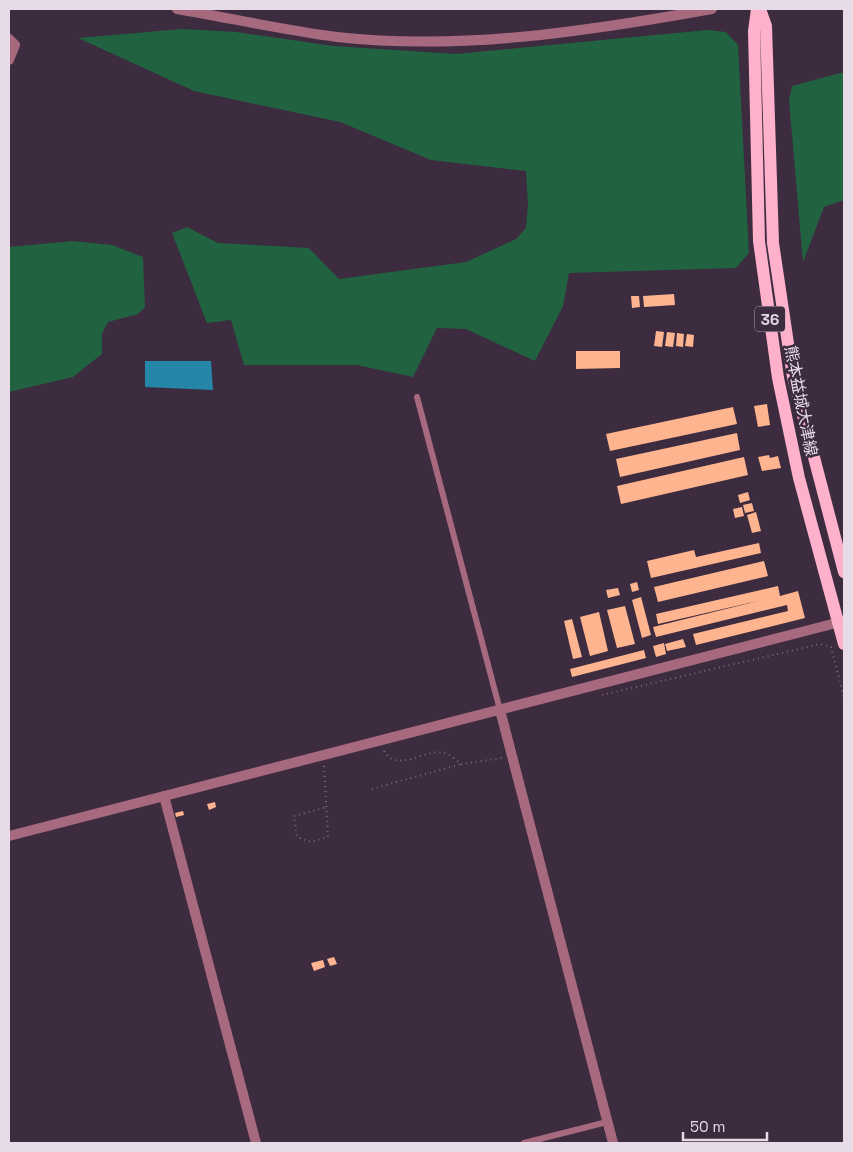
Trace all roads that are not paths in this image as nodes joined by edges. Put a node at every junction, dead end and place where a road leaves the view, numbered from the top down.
1 (177, 9) edge
2 (712, 9) edge
3 (758, 9) edge
4 (9, 39) edge
5 (9, 60) edge
6 (417, 397) dead end
7 (844, 572) edge
8 (842, 622) edge
9 (844, 644) edge
10 (500, 710) junction
11 (164, 796) junction
12 (9, 836) edge
13 (607, 1122) junction
14 (256, 1143) edge
15 (524, 1143) edge
16 (613, 1143) edge

1 - 2 street
3 - 7 main road, 熊本益城大津線 / 36
3 - 8 main road, 熊本益城大津線 / 36
4 - 5 street
6 - 10 lane
8 - 9 main road, 熊本益城大津線 / 36
8 - 10 street
10 - 11 street
10 - 13 street
11 - 12 street
11 - 14 street
13 - 15 lane
13 - 16 street

